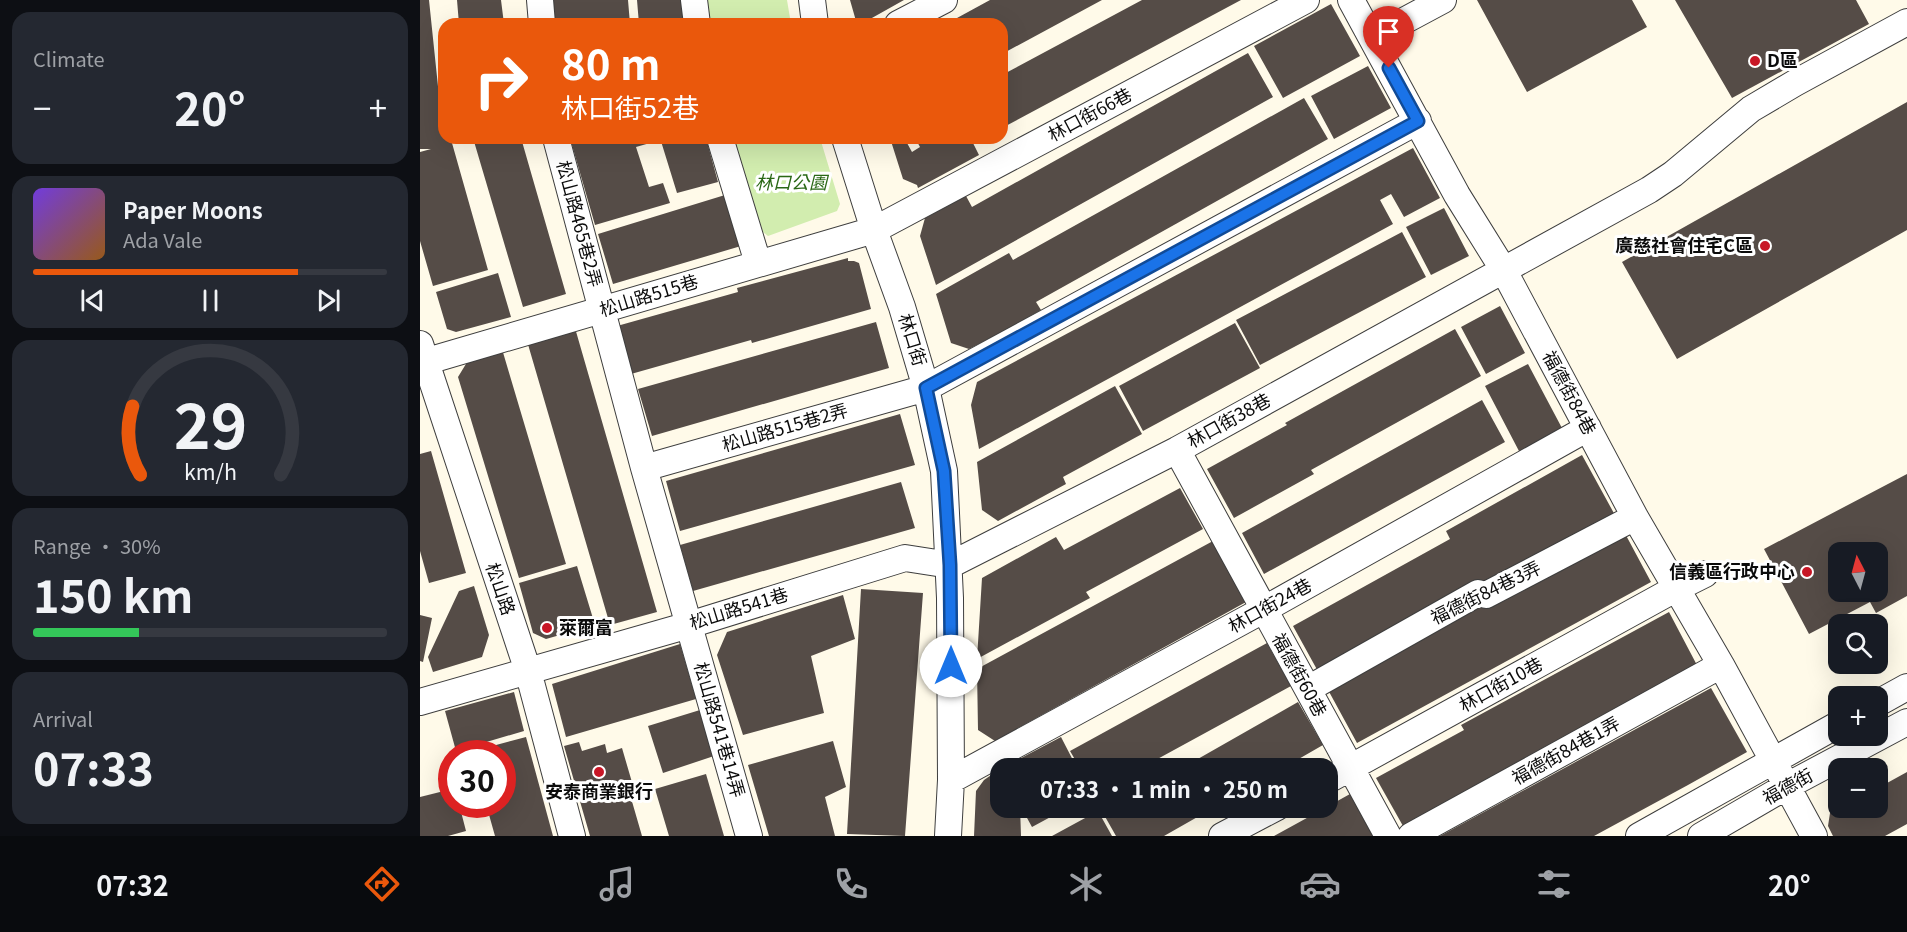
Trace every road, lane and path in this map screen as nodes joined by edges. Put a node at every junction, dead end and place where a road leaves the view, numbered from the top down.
1 (540, 0) edge
2 (694, 0) edge
3 (812, 0) edge
4 (944, 0) edge
5 (1306, 0) edge
6 (1352, 0) edge
7 (1443, 0) edge
8 (542, 18) edge
9 (696, 18) edge
10 (814, 18) edge
11 (910, 18) edge
12 (1907, 22) edge
13 (1372, 38) junction
14 (1418, 121) junction
15 (558, 144) edge
16 (722, 144) edge
17 (847, 144) edge
18 (874, 230) junction
19 (758, 263) junction
20 (1503, 268) junction
21 (601, 311) junction
22 (422, 353) edge
23 (926, 388) junction
24 (1588, 428) junction
25 (1177, 450) junction
26 (644, 468) junction
27 (1635, 517) junction
28 (950, 565) junction
29 (1705, 574) dead end
30 (1675, 589) junction
31 (1263, 610) junction
32 (689, 625) junction
33 (1721, 665) junction
34 (528, 671) junction
35 (1907, 687) edge
36 (1308, 689) junction
37 (1888, 697) edge
38 (420, 702) edge
39 (1907, 722) edge
40 (1828, 730) edge
41 (1773, 761) junction
42 (1351, 768) junction
43 (1338, 775) edge
44 (951, 780) junction
45 (1787, 786) junction
46 (1256, 818) edge
47 (572, 836) edge
48 (749, 836) edge
49 (948, 836) edge
50 (1222, 836) edge
51 (1388, 836) edge
52 (1411, 836) edge
53 (1639, 836) edge
54 (1701, 836) edge
55 (1814, 836) edge

1 - 8 street
2 - 9 street
3 - 10 street
4 - 11 street
5 - 18 street, 林口街66巷
6 - 13 street, 福德街84巷
7 - 13 street
12 - 20 street, 林口街38巷
13 - 14 street, 福德街84巷
14 - 20 street, 福德街84巷
14 - 23 street, 松山路515巷2弄
15 - 21 street, 松山路465巷2弄
16 - 19 street
17 - 18 street, 林口街
18 - 19 street, 松山路515巷
18 - 23 street, 林口街
19 - 21 street, 松山路515巷
20 - 24 street, 福德街84巷
20 - 25 street, 林口街38巷
21 - 22 street, 松山路515巷
21 - 26 street
22 - 34 street, 松山路
23 - 26 street, 松山路515巷2弄
23 - 28 street, 林口街
24 - 27 street, 福德街84巷
24 - 31 street, 林口街24巷
25 - 28 street, 林口街38巷
25 - 31 street, 福德街60巷
26 - 32 street
27 - 30 street, 福德街84巷
27 - 36 street, 福德街84巷3弄
28 - 32 street, 松山路541巷
28 - 44 street, 林口街
29 - 30 street, 林口街10巷
30 - 33 street, 福德街84巷
30 - 42 street, 林口街10巷
31 - 36 street, 福德街60巷
31 - 44 street, 林口街24巷
32 - 34 street, 松山路541巷
32 - 48 street, 松山路541巷14弄
33 - 41 street, 福德街84巷
33 - 52 street, 福德街84巷1弄
34 - 38 street, 松山路541巷
34 - 47 street, 松山路
35 - 37 street
36 - 42 street, 福德街60巷
39 - 45 street, 福德街
40 - 41 street, 福德街
41 - 45 street, 福德街84巷
41 - 53 street, 福德街
42 - 43 street, 林口街10巷
42 - 51 street, 福德街60巷
44 - 49 street, 林口街
45 - 54 street, 福德街
45 - 55 street, 福德街84巷
46 - 50 street

